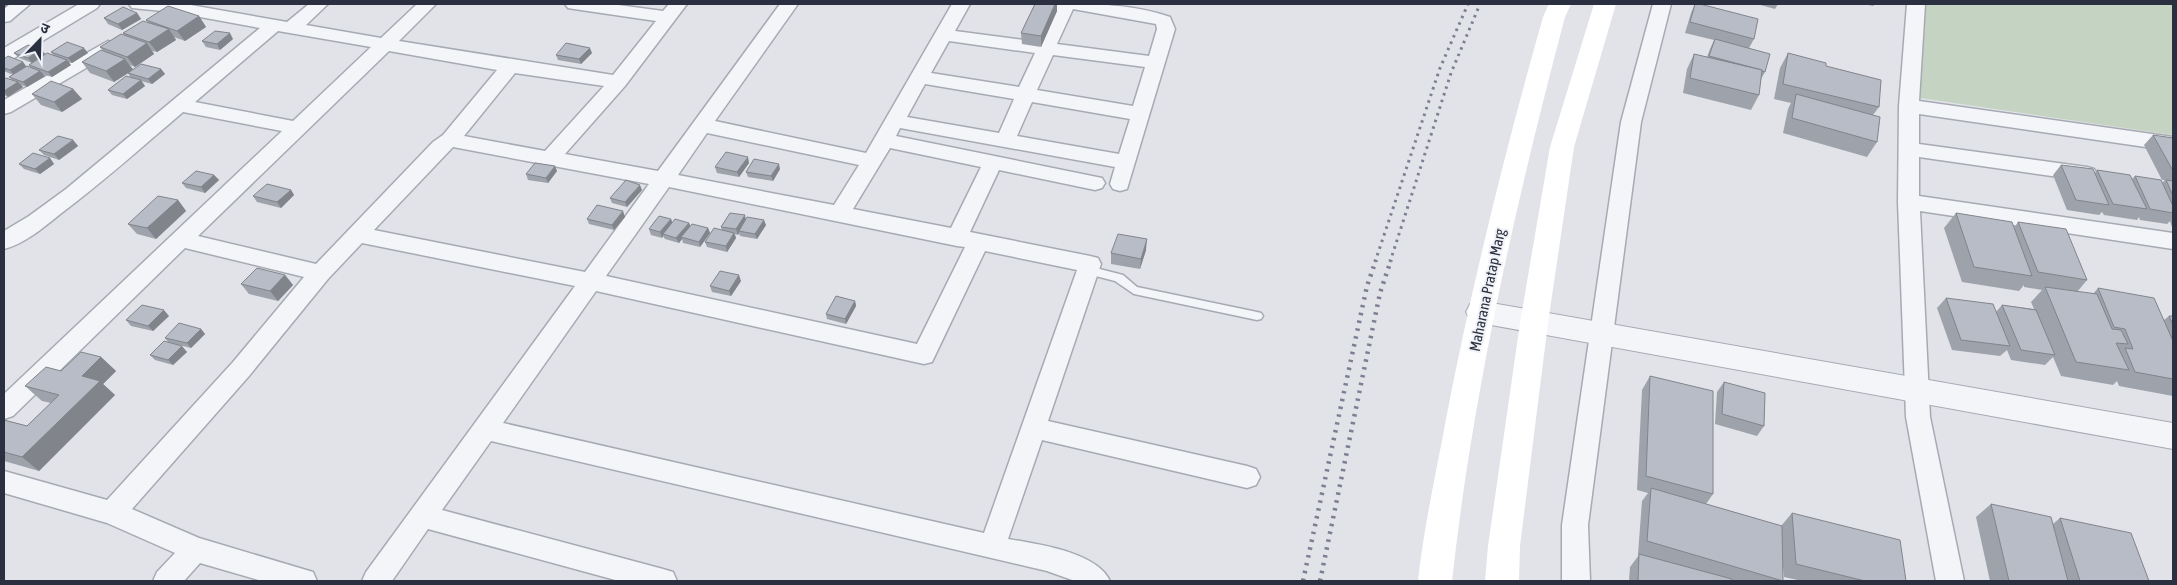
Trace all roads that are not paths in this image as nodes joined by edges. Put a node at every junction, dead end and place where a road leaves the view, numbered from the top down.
1 (21, 4) edge
2 (91, 4) edge
3 (138, 4) edge
4 (319, 4) edge
5 (427, 4) edge
6 (574, 4) edge
7 (789, 4) edge
8 (961, 4) edge
9 (1066, 4) edge
10 (1075, 4) edge
11 (1560, 4) edge
12 (1605, 4) edge
13 (1662, 4) edge
14 (1916, 4) edge
15 (175, 5) edge
16 (673, 10) edge
17 (4, 17) edge
18 (150, 22) edge
19 (284, 25) junction
20 (943, 35) junction
21 (126, 36) edge
22 (388, 43) junction
23 (1046, 49) junction
24 (4, 56) edge
25 (1156, 63) junction
26 (510, 66) junction
27 (920, 77) junction
28 (618, 82) junction
29 (1026, 95) junction
30 (179, 105) junction
31 (1909, 106) junction
32 (4, 108) edge
33 (1140, 114) junction
34 (895, 121) junction
35 (702, 125) junction
36 (298, 128) junction
37 (450, 140) junction
38 (884, 140) junction
39 (1005, 141) junction
40 (2173, 144) edge
41 (1909, 149) junction
42 (549, 159) junction
43 (872, 161) junction
44 (993, 162) junction
45 (1125, 162) junction
46 (2106, 176) edge
47 (663, 179) junction
48 (1095, 183) dead end
49 (1120, 184) dead end
50 (1909, 202) junction
51 (839, 214) junction
52 (356, 234) junction
53 (179, 239) junction
54 (968, 240) junction
55 (4, 241) edge
56 (2173, 241) edge
57 (1088, 270) junction
58 (320, 273) junction
59 (591, 281) junction
60 (1480, 312) junction
61 (1257, 316) dead end
62 (1534, 323) junction
63 (1604, 335) junction
64 (1917, 391) junction
65 (4, 409) edge
66 (1034, 428) junction
67 (485, 429) junction
68 (2173, 436) edge
69 (1247, 477) dead end
70 (4, 482) edge
71 (112, 513) junction
72 (423, 516) junction
73 (992, 547) junction
74 (195, 548) junction
75 (167, 581) edge
76 (303, 581) edge
77 (376, 581) edge
78 (663, 581) edge
79 (1096, 581) edge
80 (1435, 581) edge
81 (1502, 581) edge
82 (1576, 581) edge
83 (1950, 581) edge

1 - 17 street
2 - 24 street
3 - 15 street
4 - 19 street
5 - 22 street
6 - 16 street
7 - 35 street
8 - 20 street
9 - 23 street
10 - 25 street
11 - 60 main road, Maharana Pratap Marg
12 - 62 main road
13 - 63 street
14 - 31 street
15 - 18 street
15 - 19 street
16 - 28 street
19 - 22 street
19 - 30 street
20 - 23 street
20 - 27 street
21 - 32 street
22 - 26 street
22 - 36 street
23 - 25 street
23 - 29 street
25 - 33 street
26 - 28 street
26 - 37 street
27 - 29 street
27 - 34 street
28 - 42 street
29 - 33 street
29 - 39 street
30 - 36 street
30 - 55 street
31 - 40 street
31 - 41 street
33 - 45 street
34 - 38 street
34 - 39 street
35 - 43 street
35 - 47 street
36 - 53 street
37 - 42 street
37 - 52 street
38 - 43 street
38 - 44 street
39 - 45 street
41 - 46 street
41 - 50 street
42 - 47 street
43 - 51 street
44 - 48 street
44 - 54 street
45 - 49 street
47 - 51 street
47 - 59 street
50 - 56 street
50 - 64 street
51 - 54 street
52 - 58 street
52 - 59 street
53 - 58 street
53 - 65 street
54 - 57 street
54 - 59 street
57 - 61 lane
57 - 66 street
58 - 71 street
59 - 67 street
60 - 62 street
60 - 80 main road, Maharana Pratap Marg
62 - 63 street
62 - 81 main road
63 - 64 street
63 - 82 street
64 - 68 street
64 - 83 street
66 - 69 street
66 - 73 street
67 - 72 street
67 - 73 street
70 - 71 street
71 - 74 street
72 - 77 street
72 - 78 street
73 - 79 street
74 - 75 street
74 - 76 street

